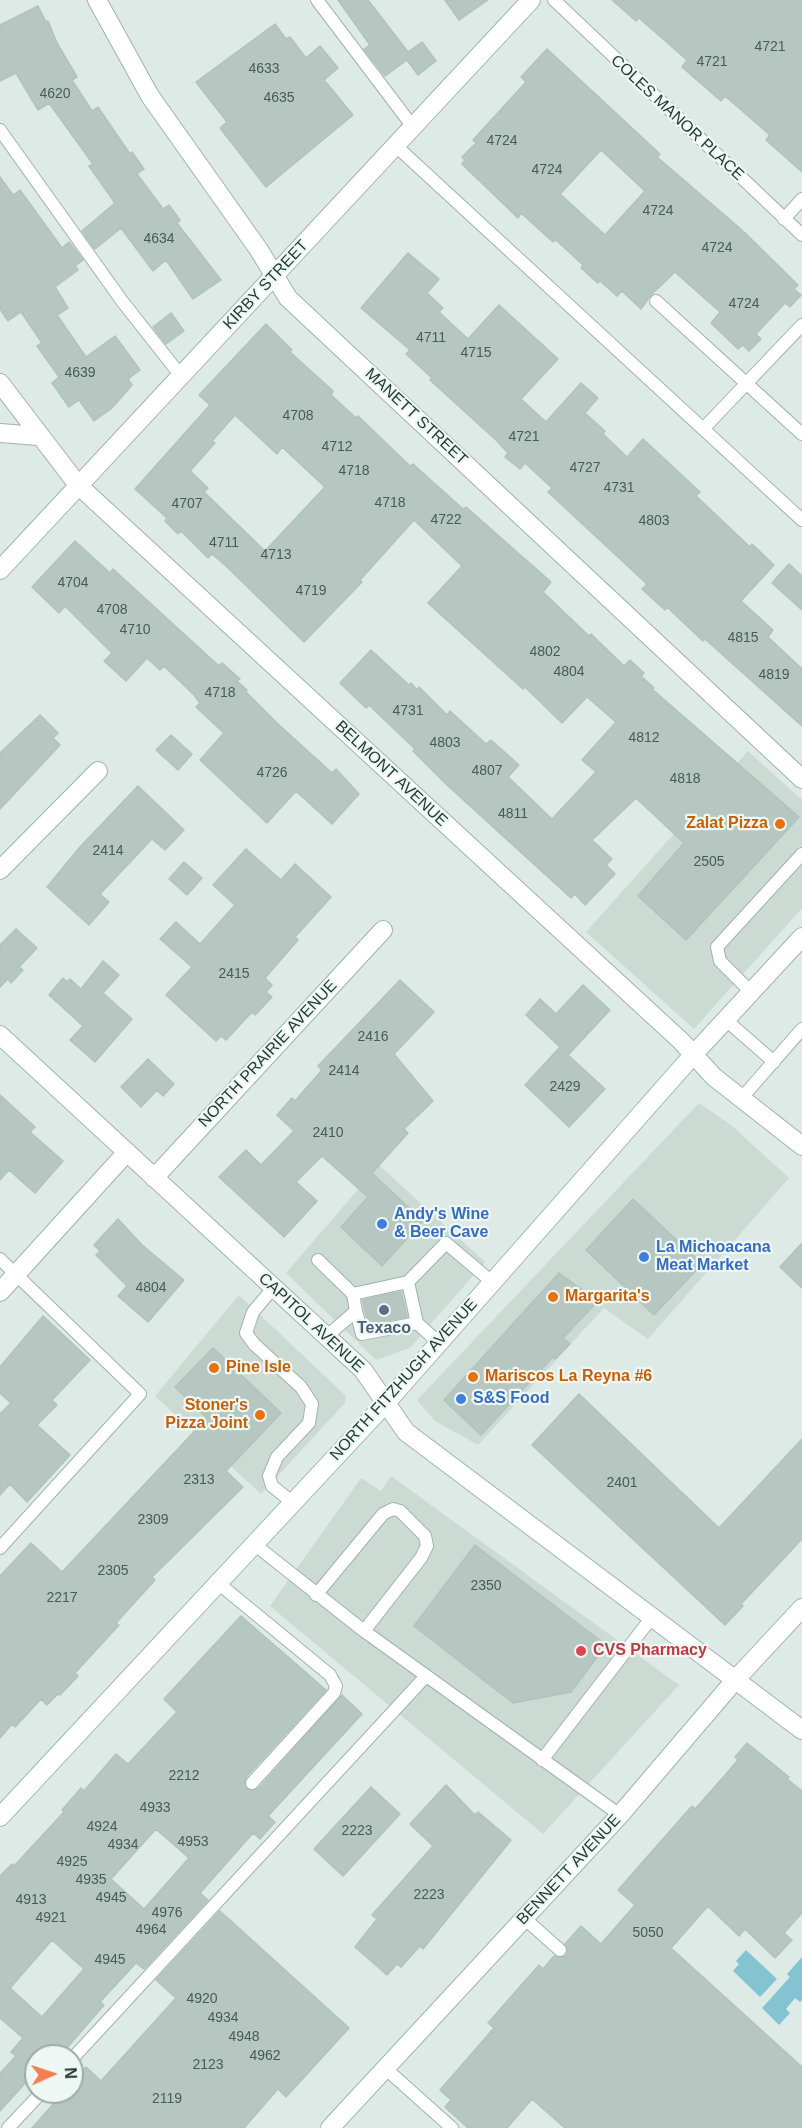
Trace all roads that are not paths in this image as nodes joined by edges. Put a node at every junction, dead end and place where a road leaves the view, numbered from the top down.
1 (97, 0) edge
2 (316, 0) edge
3 (531, 0) edge
4 (554, 0) edge
5 (413, 127) junction
6 (0, 130) edge
7 (396, 146) junction
8 (802, 199) edge
9 (784, 219) junction
10 (802, 235) edge
11 (274, 276) junction
12 (656, 302) dead end
13 (802, 325) edge
14 (181, 376) junction
15 (0, 383) edge
16 (747, 383) junction
17 (704, 428) junction
18 (0, 433) edge
19 (802, 434) edge
20 (38, 436) junction
21 (78, 485) junction
22 (802, 520) edge
23 (0, 570) edge
24 (98, 771) dead end
25 (802, 778) edge
26 (802, 854) edge
27 (0, 870) edge
28 (383, 930) dead end
29 (802, 937) edge
30 (751, 993) junction
31 (726, 1020) junction
32 (802, 1029) edge
33 (0, 1035) edge
34 (693, 1055) junction
35 (774, 1062) junction
36 (740, 1100) junction
37 (802, 1146) edge
38 (127, 1152) junction
39 (154, 1178) junction
40 (0, 1259) edge
41 (318, 1260) dead end
42 (16, 1274) junction
43 (408, 1282) junction
44 (492, 1282) junction
45 (274, 1287) junction
46 (0, 1292) edge
47 (353, 1294) junction
48 (356, 1311) junction
49 (417, 1323) junction
50 (327, 1336) junction
51 (439, 1343) junction
52 (385, 1404) junction
53 (292, 1502) junction
54 (254, 1544) junction
55 (0, 1548) edge
56 (218, 1583) junction
57 (316, 1595) junction
58 (802, 1608) edge
59 (652, 1617) junction
60 (364, 1631) junction
61 (426, 1676) junction
62 (736, 1679) junction
63 (802, 1730) edge
64 (542, 1760) junction
65 (252, 1783) dead end
66 (620, 1815) junction
67 (0, 1817) edge
68 (525, 1918) junction
69 (560, 1950) dead end
70 (84, 2046) edge
71 (385, 2068) junction
72 (31, 2104) edge
73 (9, 2128) edge
74 (330, 2128) edge
75 (452, 2128) edge

1 - 11 street, MANETT STREET
2 - 5 lane
3 - 5 street, KIRBY STREET
4 - 9 lane, COLES MANOR PLACE
5 - 7 street, KIRBY STREET
6 - 14 lane
7 - 11 street, KIRBY STREET
7 - 17 lane
8 - 9 lane
9 - 10 lane, COLES MANOR PLACE
11 - 14 street, KIRBY STREET
11 - 25 street, MANETT STREET
12 - 16 lane
13 - 16 lane
14 - 21 street, KIRBY STREET
15 - 20 street, BELMONT AVENUE
16 - 17 lane
16 - 19 lane
17 - 22 lane
18 - 20 street
20 - 21 street, BELMONT AVENUE
21 - 23 street, KIRBY STREET
21 - 34 street, BELMONT AVENUE
24 - 27 street
26 - 30 lane
28 - 39 street, NORTH PRAIRIE AVENUE
29 - 30 street, NORTH FITZHUGH AVENUE
30 - 31 street, NORTH FITZHUGH AVENUE
31 - 34 street, NORTH FITZHUGH AVENUE
31 - 35 lane
32 - 35 lane
33 - 38 street, CAPITOL AVENUE
34 - 36 street, BELMONT AVENUE
34 - 44 street, NORTH FITZHUGH AVENUE
35 - 36 lane
36 - 37 street, BELMONT AVENUE
38 - 39 street, CAPITOL AVENUE
38 - 42 street
39 - 45 street, CAPITOL AVENUE
40 - 42 lane
41 - 47 lane
42 - 46 street
42 - 55 lane
43 - 44 lane
43 - 47 lane
43 - 49 lane
44 - 51 street, NORTH FITZHUGH AVENUE
45 - 50 street, CAPITOL AVENUE
45 - 53 lane
47 - 48 lane
48 - 49 lane
48 - 50 lane
49 - 51 lane
50 - 52 street, CAPITOL AVENUE
51 - 52 street, NORTH FITZHUGH AVENUE
52 - 53 street, NORTH FITZHUGH AVENUE
52 - 59 street, CAPITOL AVENUE
53 - 54 street, NORTH FITZHUGH AVENUE
54 - 56 street, NORTH FITZHUGH AVENUE
54 - 57 lane
56 - 65 lane
56 - 67 street, NORTH FITZHUGH AVENUE
57 - 60 lane
57 - 60 lane
58 - 62 street, BENNETT AVENUE
59 - 62 street, CAPITOL AVENUE
59 - 64 lane
60 - 61 lane
61 - 64 lane
61 - 70 lane
62 - 63 street, CAPITOL AVENUE
62 - 66 street, BENNETT AVENUE
64 - 66 lane
66 - 68 street, BENNETT AVENUE
68 - 69 lane
68 - 71 street, BENNETT AVENUE
71 - 74 street, BENNETT AVENUE
71 - 75 lane
72 - 73 lane

